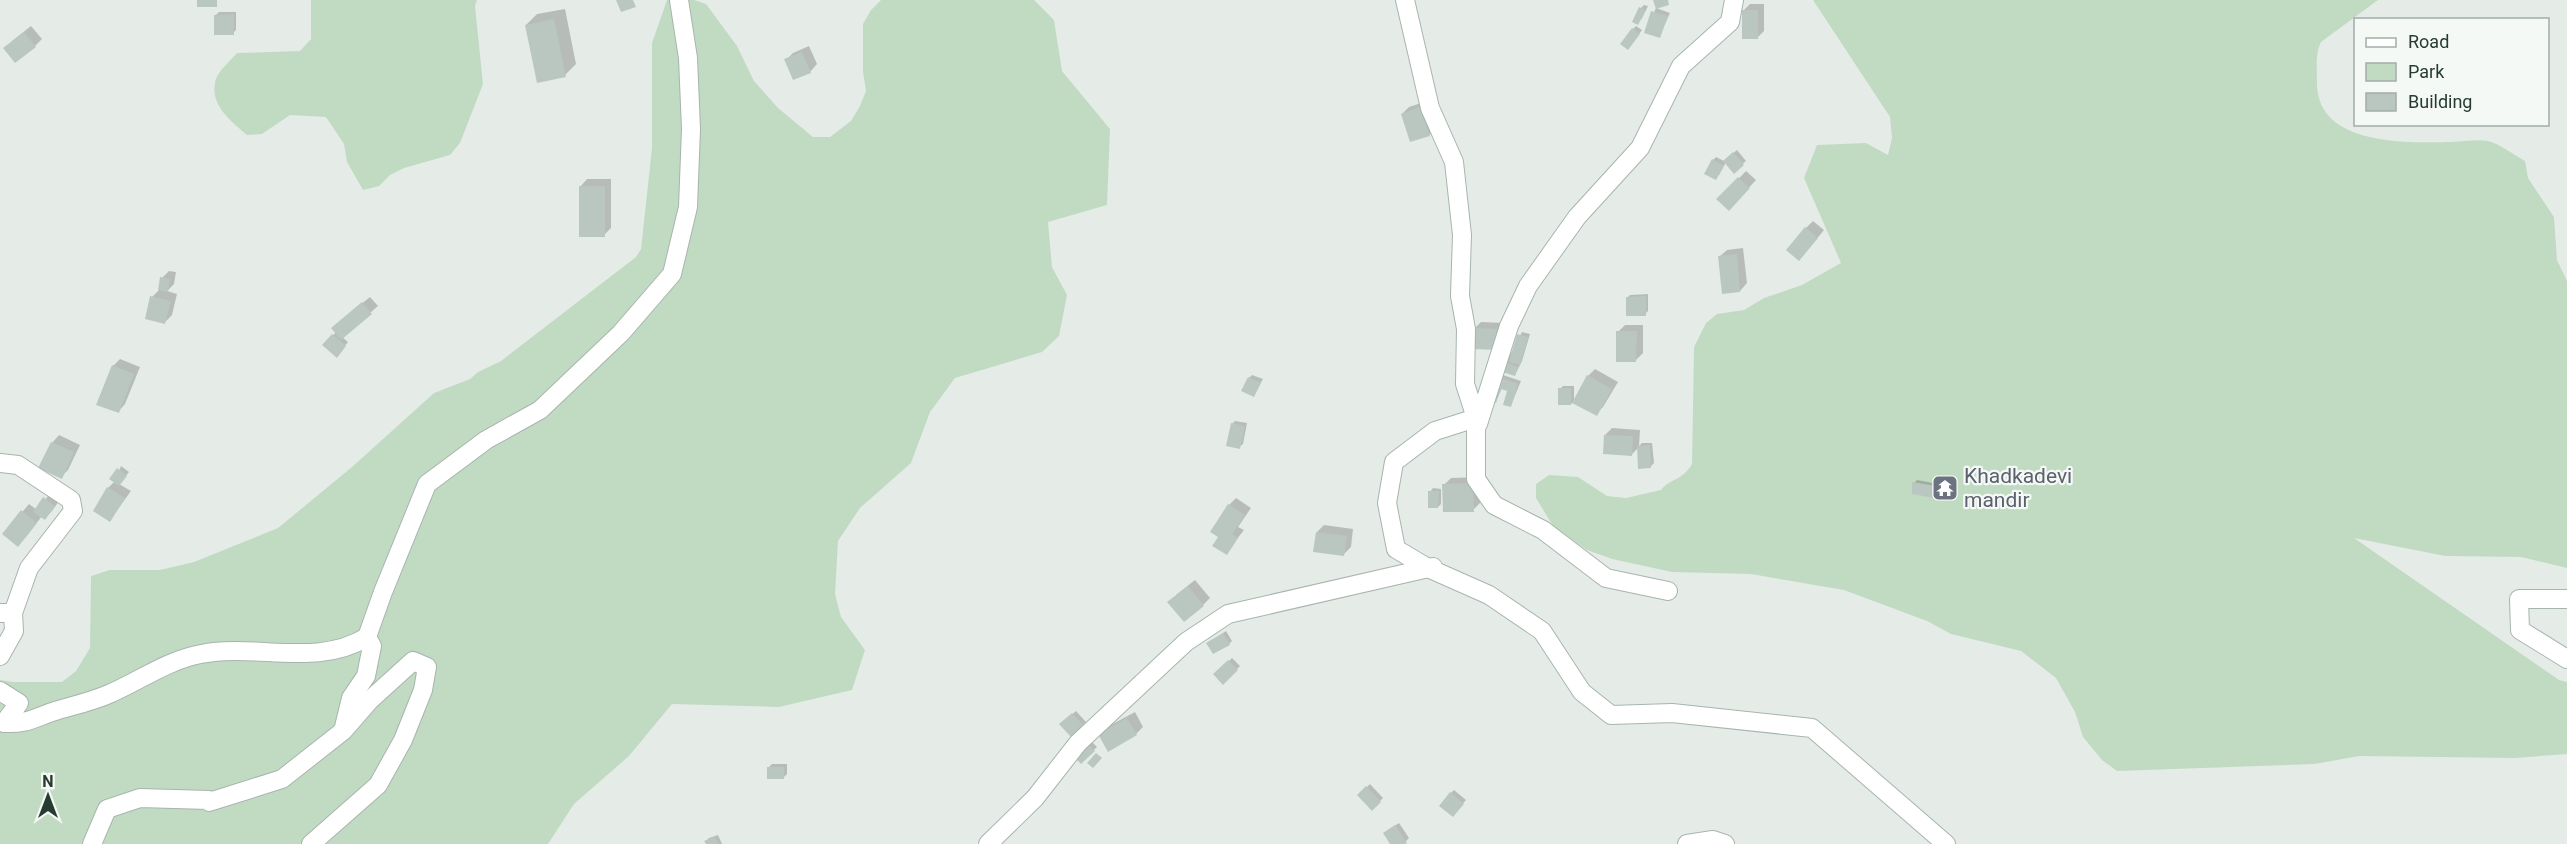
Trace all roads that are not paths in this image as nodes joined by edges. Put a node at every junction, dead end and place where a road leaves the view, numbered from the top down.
1 (679, 0) edge
2 (1405, 0) edge
3 (1734, 0) edge
4 (1476, 425) junction
5 (0, 463) edge
6 (1433, 567) junction
7 (1668, 591) dead end
8 (2567, 599) edge
9 (7, 613) edge
10 (367, 637) junction
11 (0, 656) edge
12 (2567, 659) edge
13 (0, 691) edge
14 (343, 731) junction
15 (92, 844) edge
16 (311, 844) edge
17 (988, 844) edge
18 (1687, 844) edge
19 (1725, 844) edge
20 (1946, 844) edge

1 - 10 street
2 - 4 street
3 - 4 street
4 - 6 street
4 - 7 street
5 - 9 street
6 - 17 street
6 - 20 street
8 - 12 street
9 - 11 street
10 - 13 street
10 - 14 street
14 - 15 street
14 - 16 street
18 - 19 street

